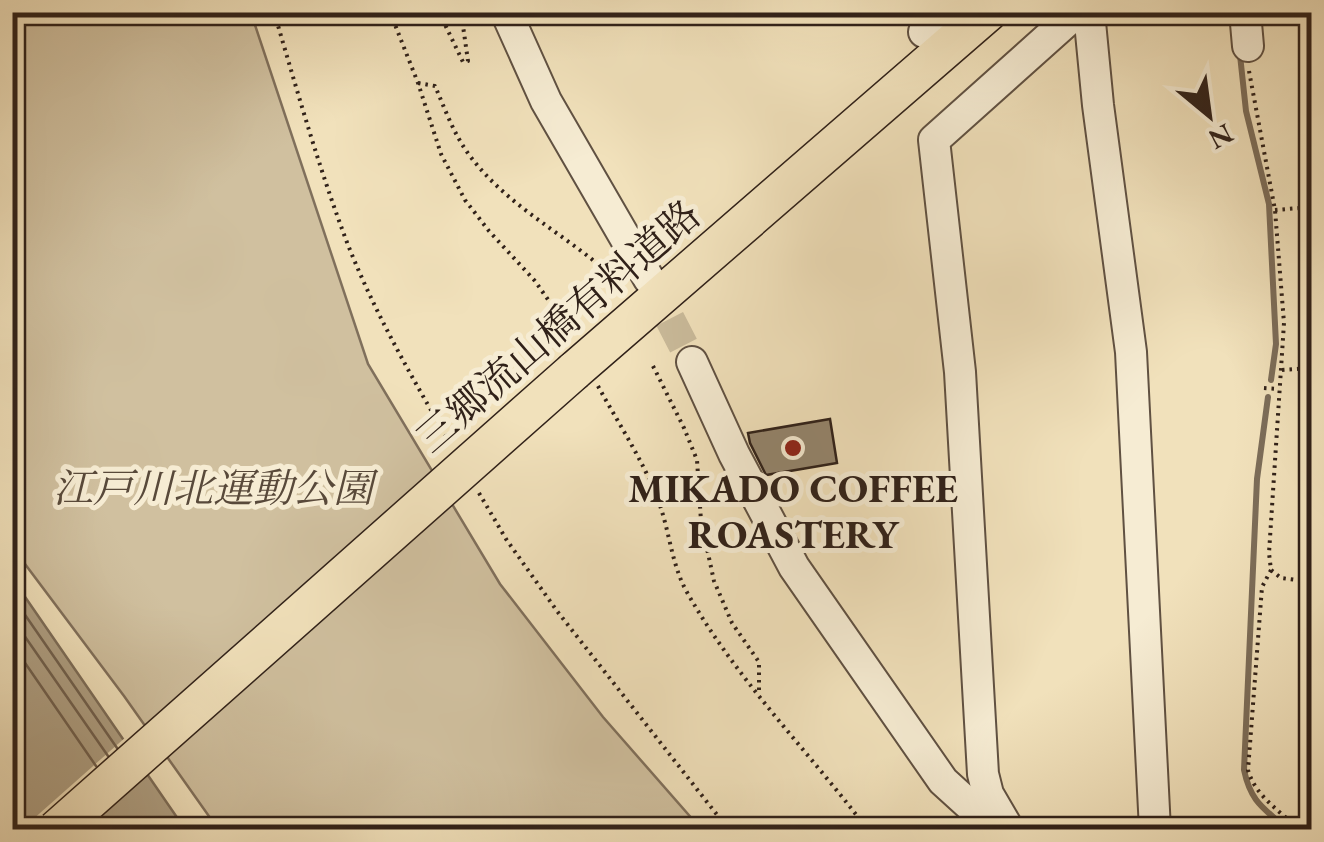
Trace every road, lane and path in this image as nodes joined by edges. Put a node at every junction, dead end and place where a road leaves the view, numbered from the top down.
1 (390, 12) edge
2 (439, 12) edge
3 (461, 12) edge
4 (506, 12) edge
5 (921, 12) edge
6 (1077, 12) edge
7 (1089, 12) edge
8 (1245, 12) edge
9 (969, 17) edge
10 (1248, 46) joint
11 (418, 83) junction
12 (1312, 207) edge
13 (1275, 210) junction
14 (664, 278) junction
15 (621, 296) dead end
16 (692, 362) tunnel mouth
17 (581, 365) junction
18 (653, 366) dead end
19 (1312, 368) edge
20 (1282, 370) junction
21 (1264, 388) dead end
22 (1281, 389) junction
23 (1271, 570) junction
24 (1312, 582) edge
25 (759, 694) junction
26 (56, 830) edge
27 (868, 830) edge
28 (997, 830) edge
29 (1009, 830) edge
30 (1155, 830) edge
31 (1300, 830) edge

1 - 11 path
2 - 3 path
4 - 14 street
5 - 9 street
6 - 29 street
7 - 30 street
8 - 10 street
9 - 14 main road, 三郷流山橋有料道路
10 - 13 path
11 - 15 path
11 - 17 path
12 - 13 path
13 - 20 path
14 - 17 main road, 三郷流山橋有料道路
16 - 28 street
17 - 25 path
17 - 26 main road, 三郷流山橋有料道路, bridge
18 - 25 path
19 - 20 path
20 - 22 path
21 - 22 path
22 - 23 path
23 - 24 path
23 - 31 path
25 - 27 path

